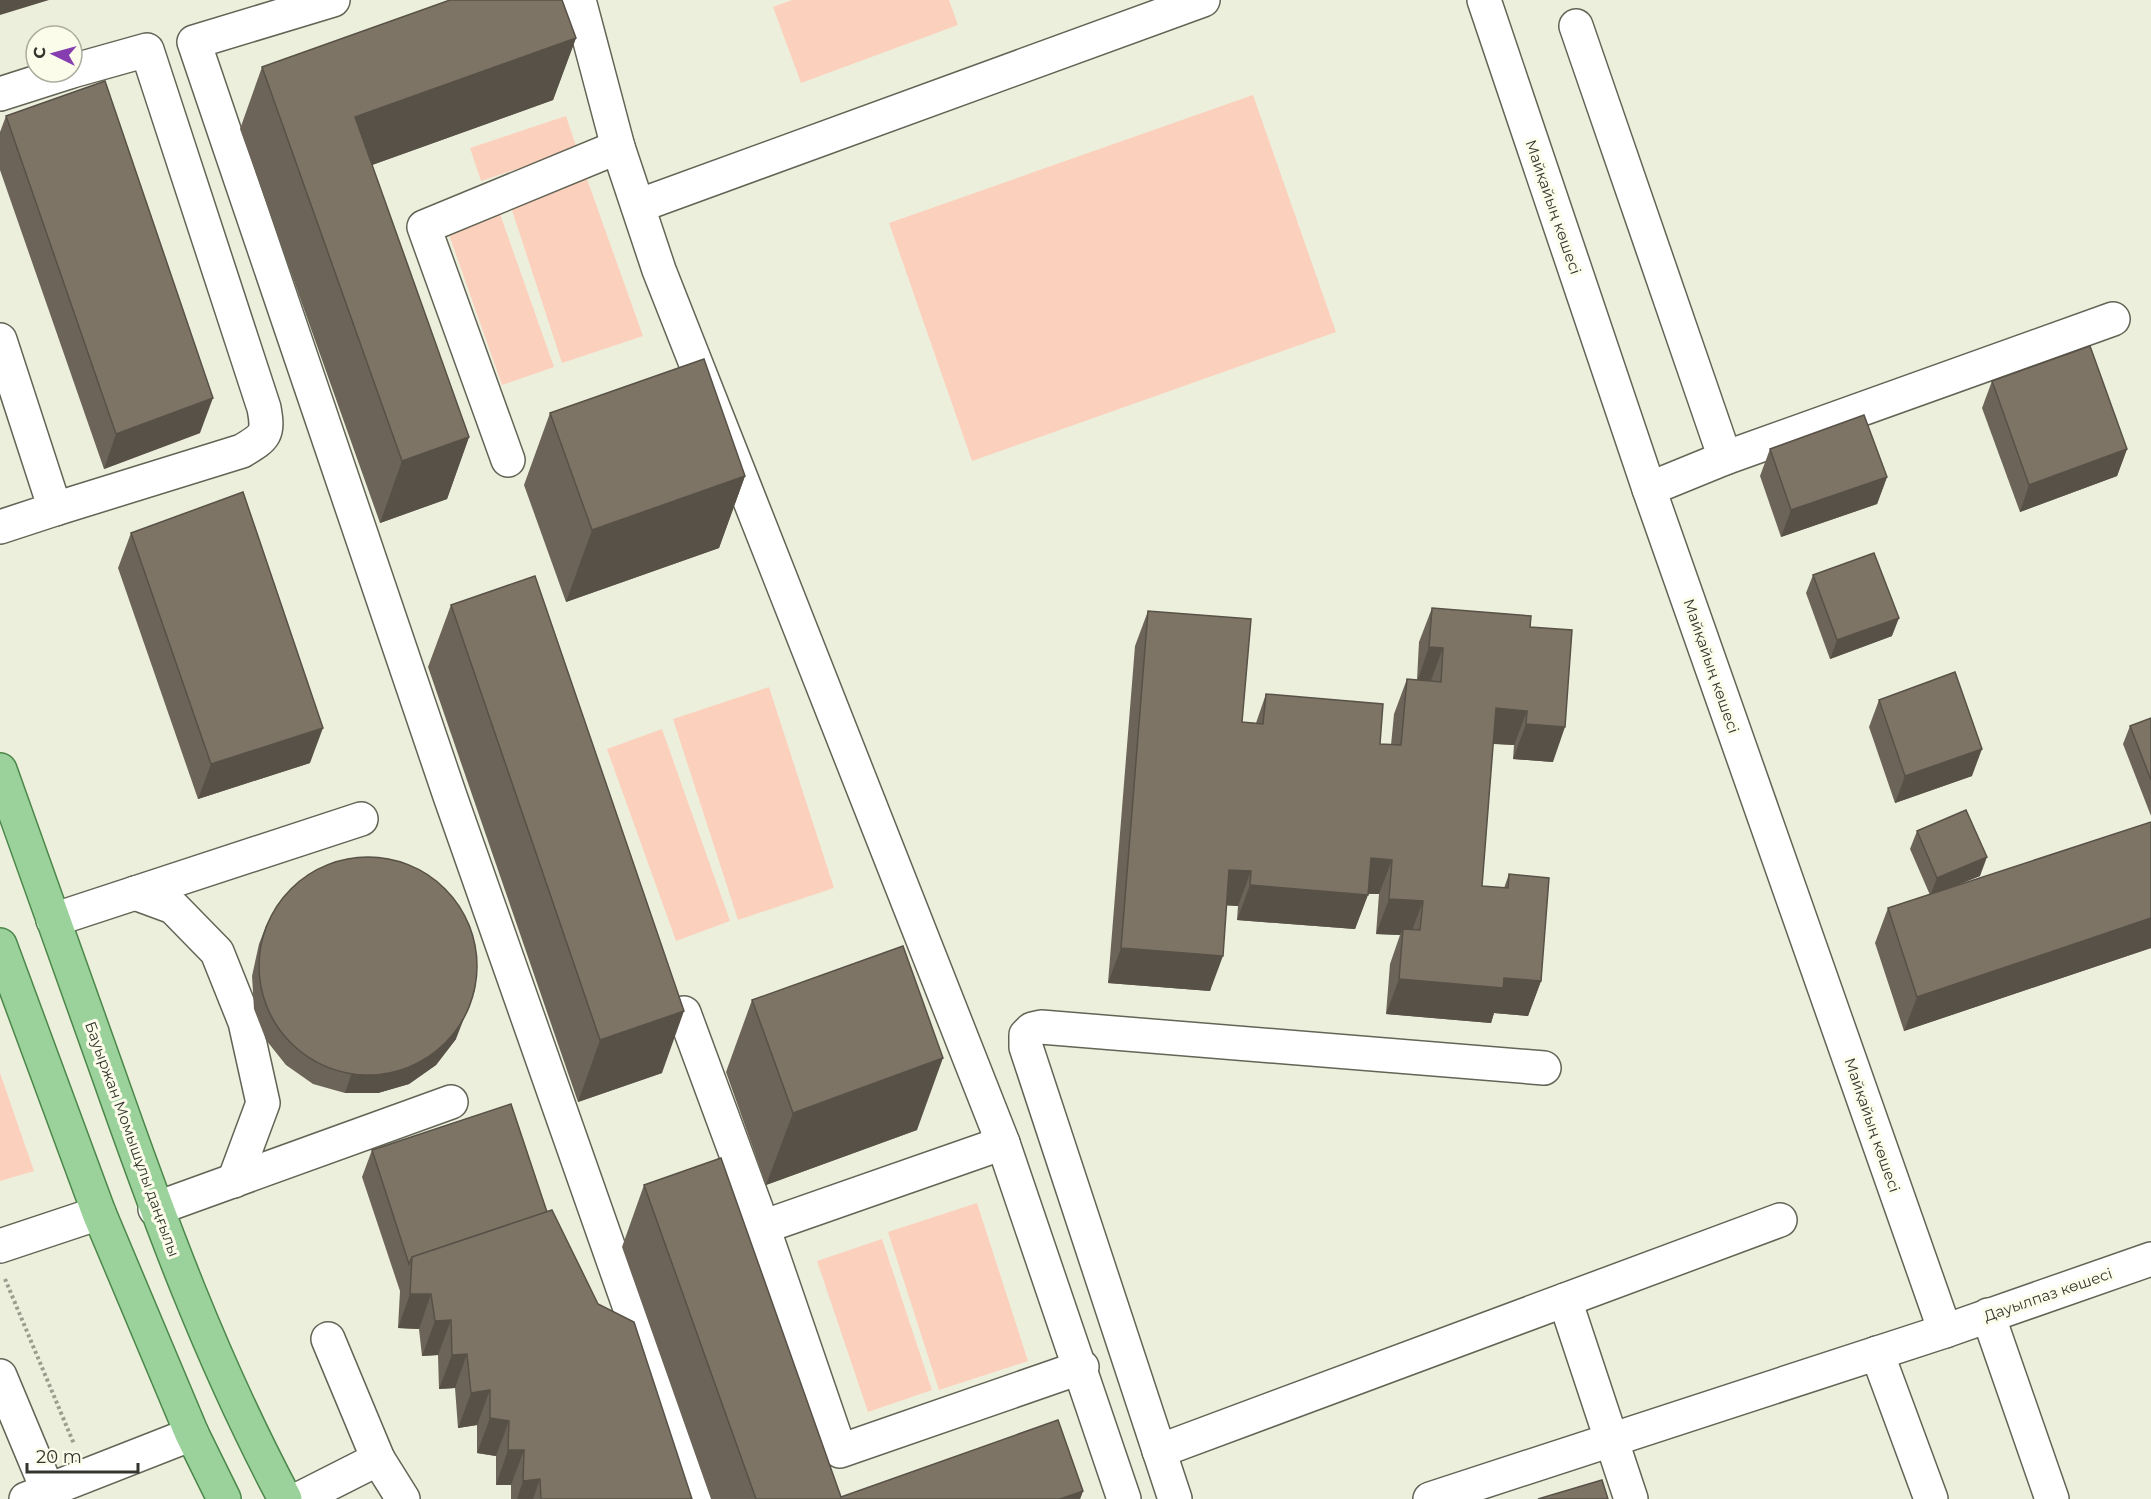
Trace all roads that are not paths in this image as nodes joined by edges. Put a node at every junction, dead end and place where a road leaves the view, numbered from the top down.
1 (333, 0) edge
2 (579, 0) edge
3 (1203, 0) edge
4 (1484, 0) edge
5 (1576, 26) dead end
6 (194, 42) junction
7 (147, 50) junction
8 (84, 68) edge
9 (32, 84) edge
10 (0, 94) edge
11 (618, 147) junction
12 (638, 206) junction
13 (2113, 319) dead end
14 (0, 340) edge
15 (1725, 458) junction
16 (508, 460) dead end
17 (1648, 489) junction
18 (55, 509) junction
19 (0, 527) edge
20 (0, 770) edge
21 (361, 819) dead end
22 (135, 893) junction
23 (54, 920) junction
24 (0, 945) edge
25 (684, 1013) edge
26 (1544, 1068) dead end
27 (451, 1102) dead end
28 (1003, 1143) junction
29 (234, 1181) junction
30 (155, 1209) junction
31 (99, 1214) junction
32 (1780, 1220) dead end
33 (763, 1227) junction
34 (2151, 1259) edge
35 (2, 1262) edge
36 (1565, 1300) junction
37 (1988, 1315) junction
38 (1945, 1331) junction
39 (328, 1339) dead end
40 (1877, 1353) junction
41 (1082, 1367) junction
42 (0, 1376) edge
43 (192, 1434) junction
44 (1611, 1440) junction
45 (1159, 1451) junction
46 (378, 1459) junction
47 (37, 1495) edge
48 (224, 1499) edge
49 (285, 1499) edge
50 (299, 1499) edge
51 (404, 1499) edge
52 (697, 1499) edge
53 (1125, 1499) edge
54 (1175, 1499) edge
55 (1430, 1499) edge
56 (1631, 1499) edge
57 (1931, 1499) edge
58 (2052, 1499) edge

1 - 6 street
2 - 11 street
3 - 12 street
4 - 17 street, Майқайың көшесі
5 - 15 street
6 - 7 street
6 - 52 street
7 - 8 street
7 - 18 street
9 - 10 street
11 - 12 street
11 - 16 street
12 - 28 street
13 - 15 street
14 - 18 street
15 - 17 street
17 - 38 street, Майқайың көшесі
18 - 19 street
20 - 23 main road, Бауыржан Момышұлы даңғылы
21 - 22 street
22 - 23 street
22 - 29 street
23 - 30 main road, Бауыржан Момышұлы даңғылы
24 - 31 main road
25 - 33 street
26 - 45 street
27 - 29 street
28 - 33 street
28 - 41 street
29 - 30 street
30 - 49 main road, Бауыржан Момышұлы даңғылы
31 - 35 street
31 - 43 main road
32 - 36 street
33 - 41 street
34 - 37 street, Дауылпаз көшесі
36 - 44 street
36 - 45 street
37 - 38 street, Дауылпаз көшесі
37 - 58 street
38 - 40 street, Дауылпаз көшесі
39 - 46 street
40 - 44 street, Дауылпаз көшесі
40 - 57 street
41 - 53 street
42 - 47 street
43 - 47 street
43 - 48 main road
44 - 55 street, Дауылпаз көшесі
44 - 56 street
45 - 54 street
46 - 50 street
46 - 51 street

